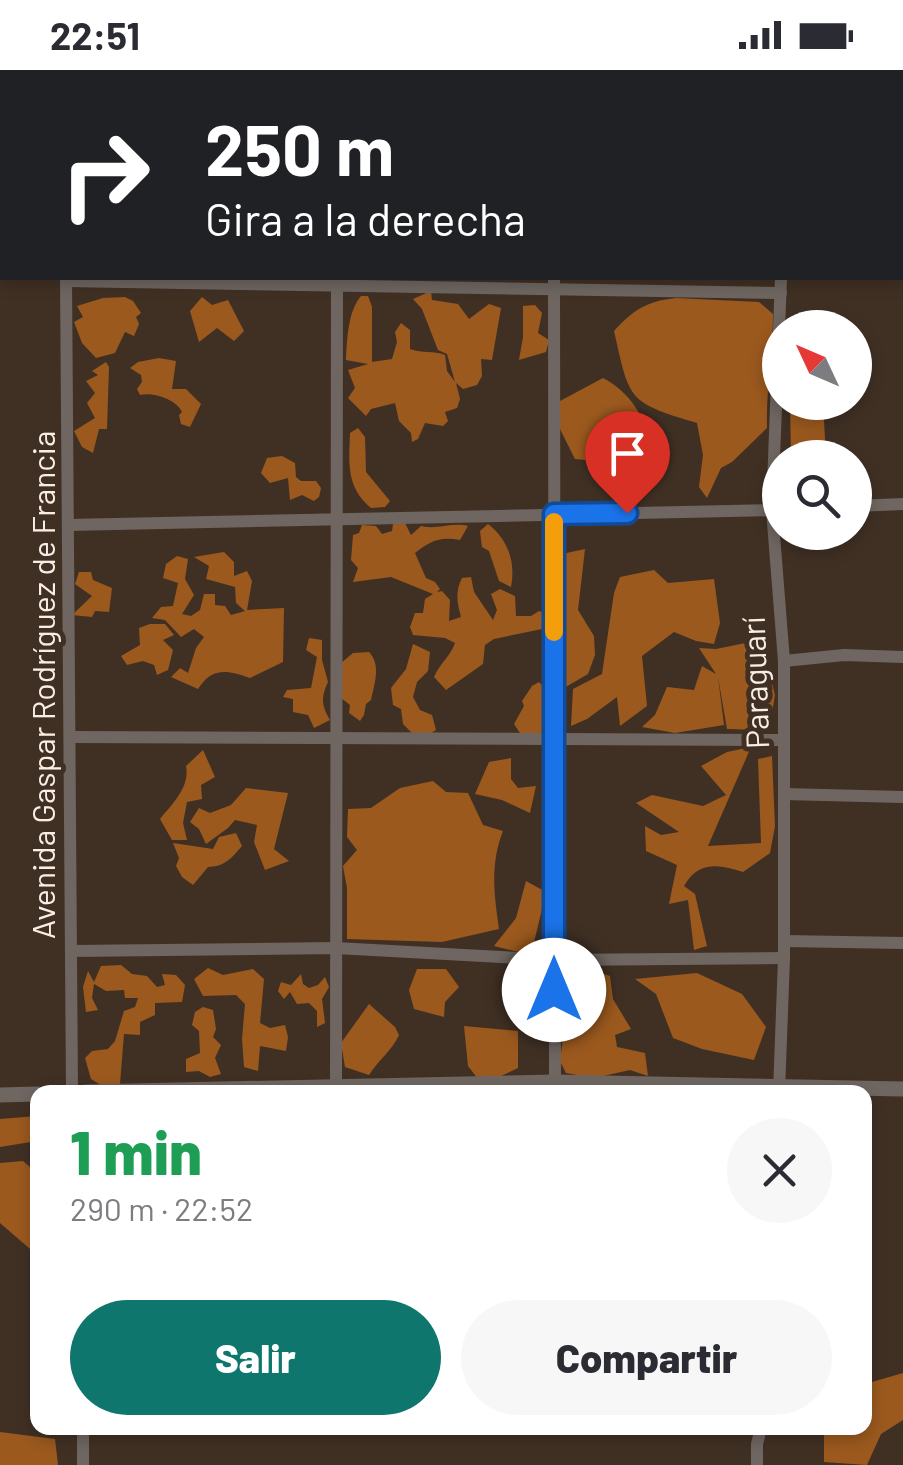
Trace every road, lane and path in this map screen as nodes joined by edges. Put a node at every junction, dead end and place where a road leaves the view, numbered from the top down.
1 (66, 280) edge
2 (202, 280) edge
3 (781, 280) edge
4 (337, 281) edge
5 (554, 283) edge
6 (781, 293) junction
7 (778, 440) edge
8 (903, 504) edge
9 (872, 505) edge
10 (762, 510) edge
11 (554, 514) junction
12 (337, 519) junction
13 (68, 525) junction
14 (778, 550) edge
15 (903, 657) edge
16 (784, 661) junction
17 (70, 737) junction
18 (336, 737) junction
19 (554, 738) junction
20 (784, 740) junction
21 (784, 794) junction
22 (903, 797) edge
23 (784, 942) junction
24 (903, 943) edge
25 (336, 948) junction
26 (72, 951) junction
27 (784, 958) junction
28 (554, 960) junction
29 (555, 1082) junction
30 (72, 1085) edge
31 (336, 1085) edge
32 (424, 1085) edge
33 (639, 1085) edge
34 (779, 1085) edge
35 (872, 1088) edge
36 (903, 1088) edge
37 (30, 1094) edge
38 (0, 1095) edge
39 (83, 1435) edge
40 (759, 1435) edge
41 (83, 1465) edge
42 (757, 1465) edge

1 - 13 street, Avenida Gaspar Rodríguez de Francia
2 - 4 street
3 - 6 street, Paraguarí
4 - 5 street
4 - 12 street
5 - 6 street
5 - 11 street
6 - 7 street, Paraguarí
8 - 9 street
10 - 11 street
11 - 12 street
11 - 19 street
12 - 13 street
12 - 18 street
13 - 17 street, Avenida Gaspar Rodríguez de Francia
14 - 16 street, Paraguarí
15 - 16 street
16 - 20 street, Paraguarí
17 - 18 street
17 - 26 street, Avenida Gaspar Rodríguez de Francia
18 - 19 street
18 - 25 street
19 - 20 street
19 - 28 street
20 - 21 street, Paraguarí
21 - 22 street
21 - 23 street, Paraguarí
23 - 24 street
23 - 27 street, Paraguarí
25 - 26 street
25 - 28 street
25 - 31 street
26 - 30 street, Avenida Gaspar Rodríguez de Francia
27 - 28 street
27 - 34 street, Paraguarí
28 - 29 street
29 - 32 street
29 - 33 street
35 - 36 street
37 - 38 street
39 - 41 street
40 - 42 street

